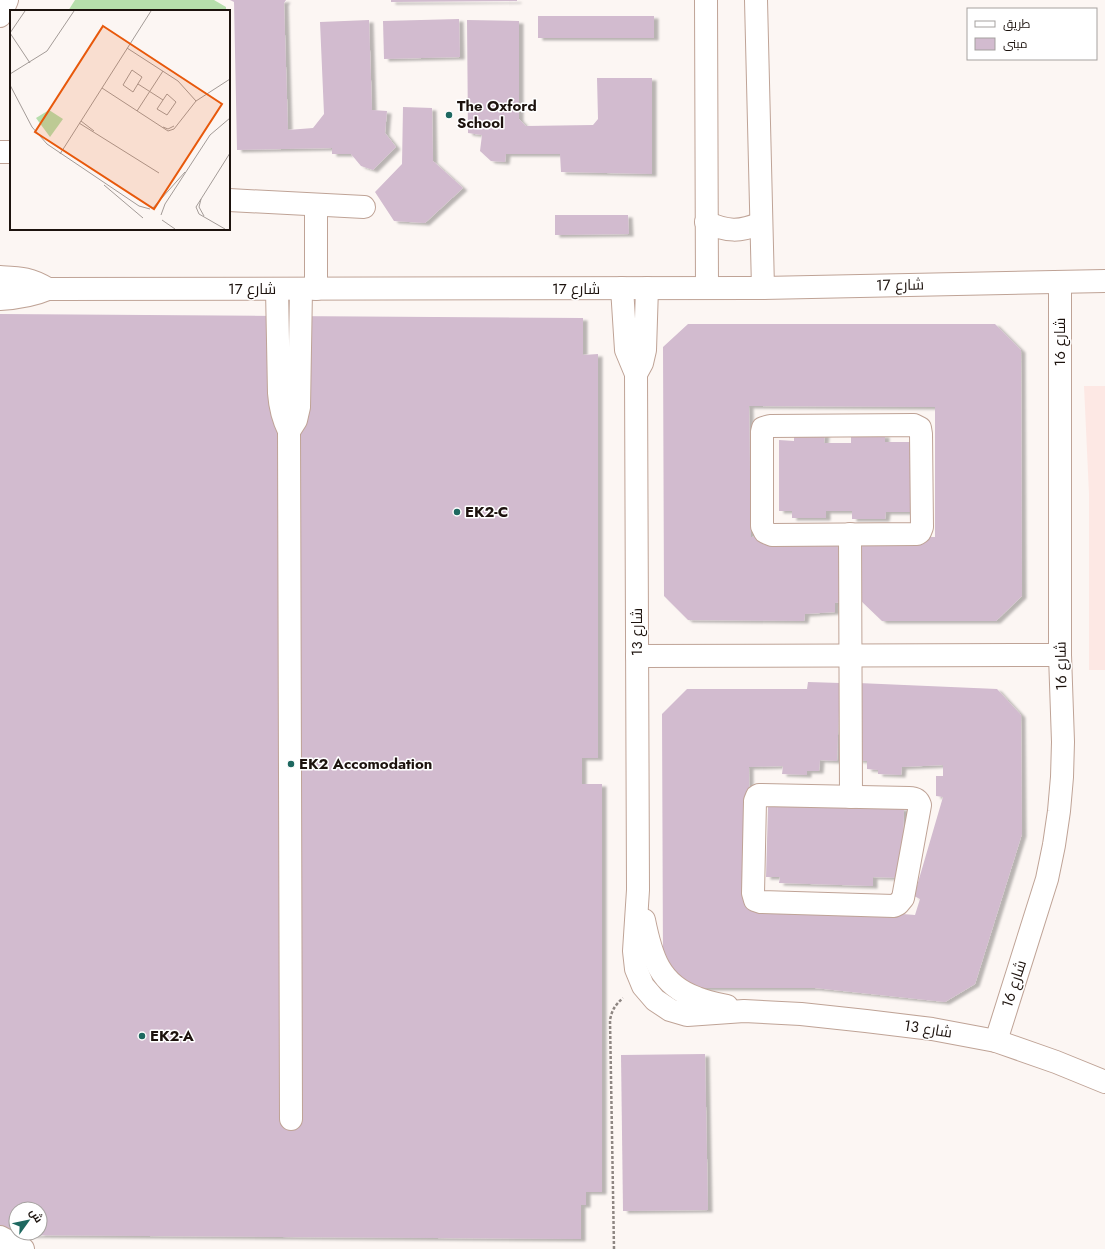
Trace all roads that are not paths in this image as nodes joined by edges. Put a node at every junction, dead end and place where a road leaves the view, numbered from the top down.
1 (6, 0) edge
2 (706, 0) edge
3 (756, 0) edge
4 (0, 16) edge
5 (230, 200) edge
6 (316, 205) junction
7 (364, 208) dead end
8 (706, 222) junction
9 (761, 223) junction
10 (0, 277) edge
11 (1105, 281) edge
12 (1060, 282) junction
13 (622, 288) junction
14 (647, 288) junction
15 (707, 288) junction
16 (763, 288) junction
17 (48, 289) junction
18 (277, 289) junction
19 (308, 289) junction
20 (0, 299) edge
21 (636, 374) junction
22 (289, 431) junction
23 (850, 534) junction
24 (1060, 655) junction
25 (637, 656) junction
26 (851, 656) junction
27 (850, 797) junction
28 (638, 890) junction
29 (744, 1010) junction
30 (996, 1041) junction
31 (1105, 1082) edge
32 (291, 1119) dead end
33 (0, 1237) edge
34 (0, 1244) edge
35 (3, 1249) edge
36 (24, 1249) edge

1 - 4 street
2 - 8 street
3 - 9 street
5 - 6 street
6 - 7 street
6 - 19 street
8 - 9 street
8 - 15 street
9 - 16 street
10 - 17 street, شارع 17
11 - 12 street, شارع 17
12 - 16 street, شارع 17
12 - 24 street, شارع 16
13 - 14 street, شارع 17
13 - 19 street, شارع 17
13 - 21 street, شارع 13
14 - 15 street, شارع 17
14 - 21 street, شارع 13
15 - 16 street, شارع 17
17 - 18 street, شارع 17
17 - 20 street, شارع 17
18 - 19 street, شارع 17
18 - 22 street
19 - 22 street
21 - 25 street, شارع 13
22 - 32 street
23 - 23 street
23 - 26 street
24 - 26 street
24 - 30 street, شارع 16
25 - 26 street
25 - 28 street, شارع 13
26 - 27 street
27 - 27 street
28 - 29 street, شارع 13
28 - 29 street, شارع 13
29 - 30 street, شارع 13
30 - 31 street, شارع 13
33 - 36 street
34 - 35 street

